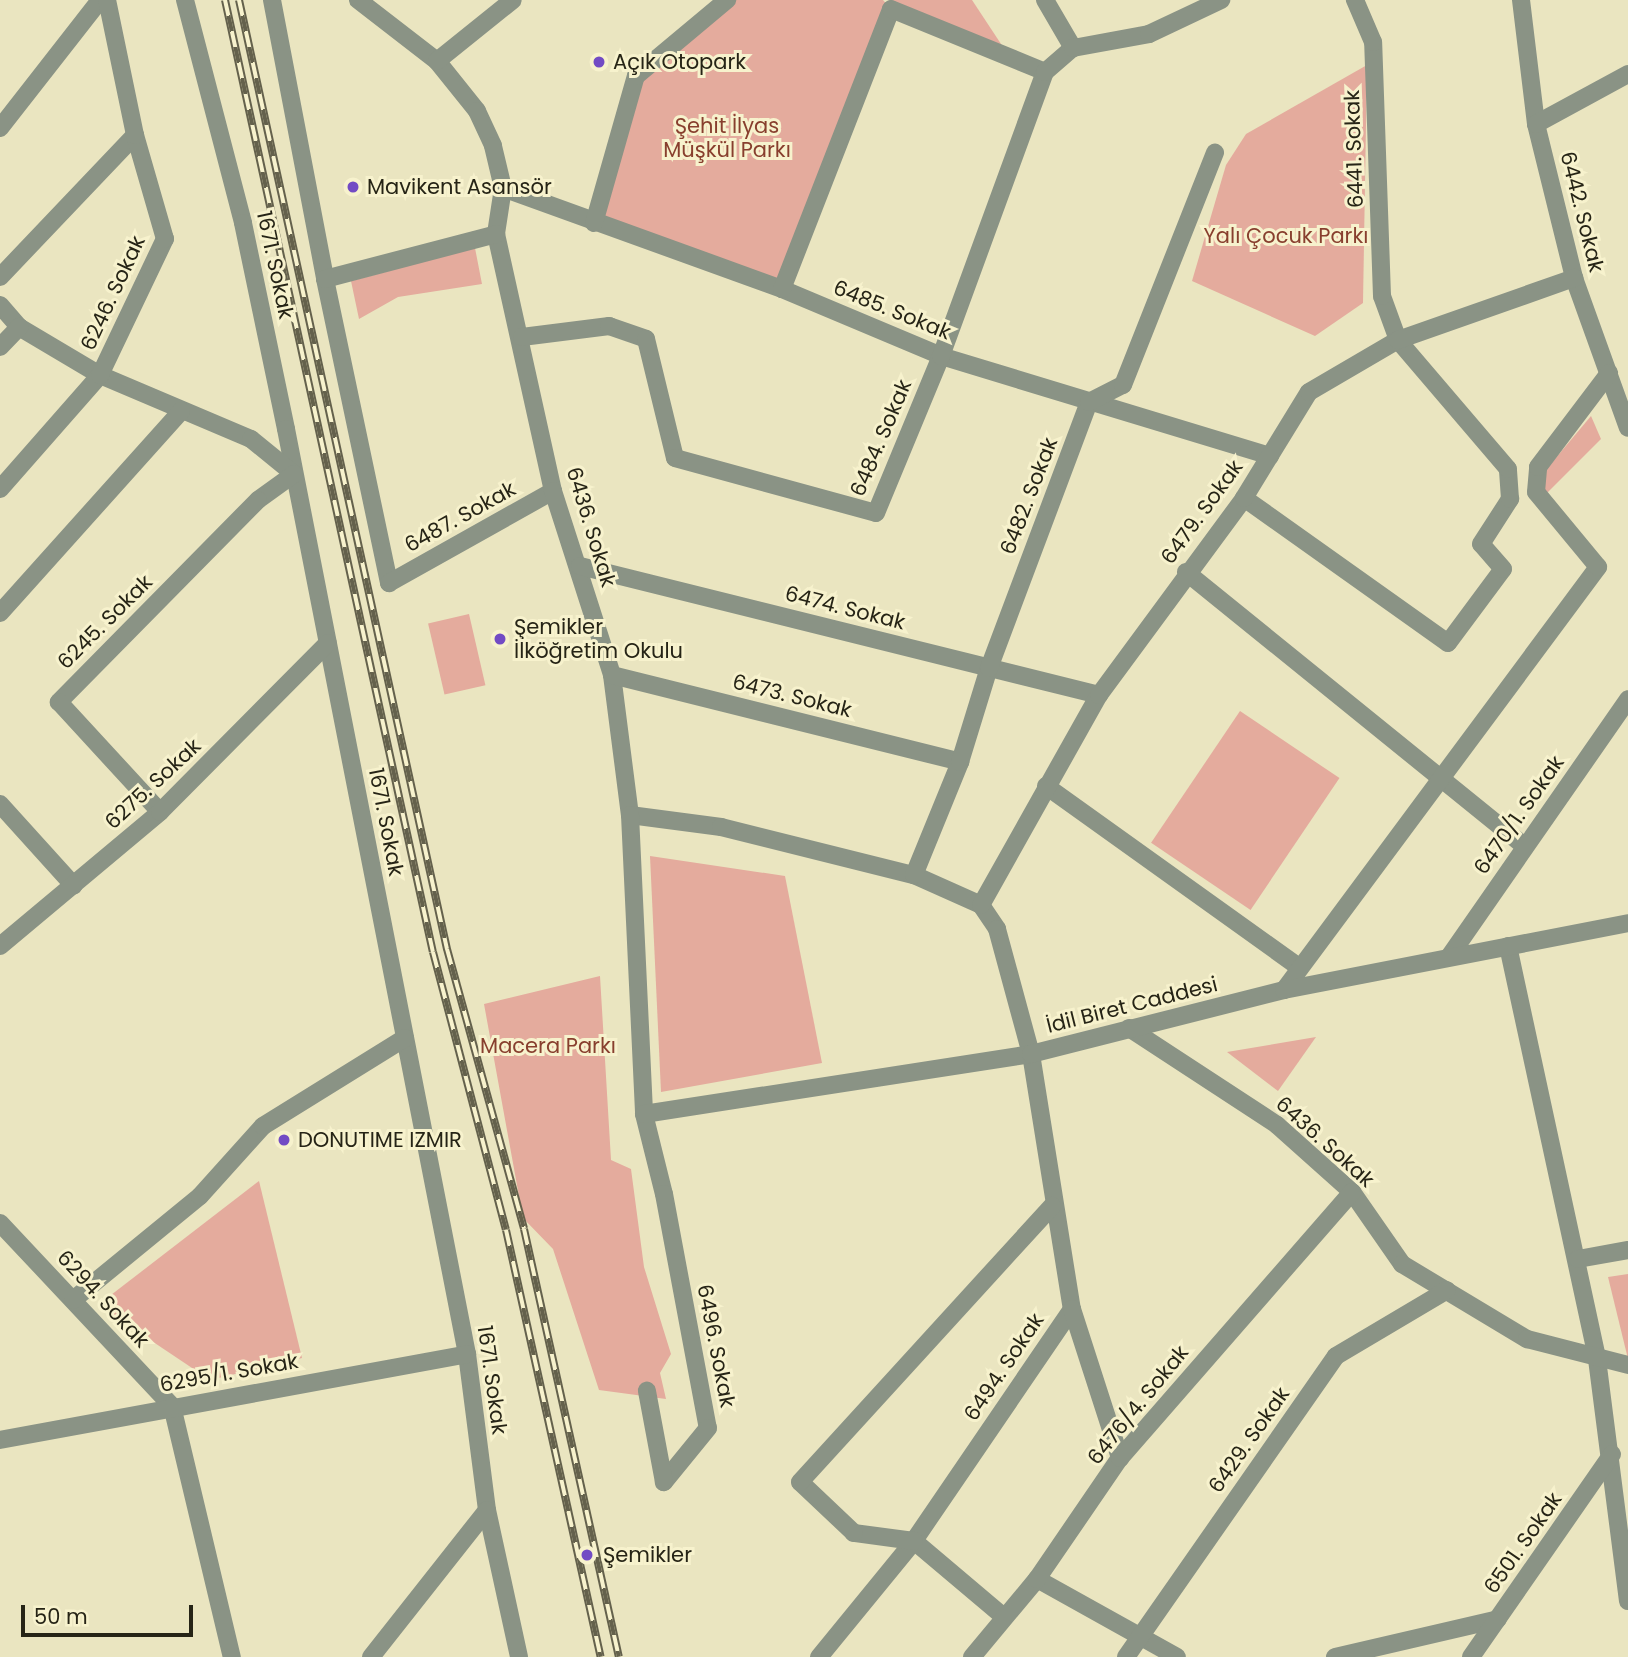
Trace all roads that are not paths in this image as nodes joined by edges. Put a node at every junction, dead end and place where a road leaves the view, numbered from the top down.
1 (100, 0) edge
2 (107, 0) edge
3 (185, 0) edge
4 (272, 0) edge
5 (358, 0) edge
6 (513, 0) edge
7 (727, 0) edge
8 (1045, 0) edge
9 (1221, 0) edge
10 (1355, 0) edge
11 (1521, 0) edge
12 (887, 4) edge
13 (1073, 48) junction
14 (437, 61) junction
15 (1045, 72) junction
16 (1628, 74) edge
17 (1536, 124) junction
18 (0, 128) edge
19 (135, 135) junction
20 (1215, 153) dead end
21 (503, 188) junction
22 (594, 223) junction
23 (496, 234) junction
24 (0, 277) edge
25 (1574, 278) junction
26 (324, 279) junction
27 (782, 289) junction
28 (0, 305) edge
29 (19, 327) junction
30 (522, 337) junction
31 (1398, 340) junction
32 (0, 347) edge
33 (941, 356) junction
34 (1609, 373) junction
35 (100, 375) junction
36 (1089, 402) junction
37 (181, 411) junction
38 (1628, 428) edge
39 (1270, 456) junction
40 (294, 474) junction
41 (0, 489) edge
42 (553, 491) junction
43 (1244, 498) junction
44 (580, 566) junction
45 (1186, 572) junction
46 (0, 613) edge
47 (328, 643) junction
48 (989, 668) junction
49 (612, 675) junction
50 (1099, 695) junction
51 (1628, 699) edge
52 (960, 762) junction
53 (1442, 777) junction
54 (1046, 786) junction
55 (0, 804) edge
56 (160, 812) junction
57 (630, 815) junction
58 (1524, 846) junction
59 (914, 876) junction
60 (74, 886) junction
61 (981, 905) junction
62 (1628, 923) edge
63 (0, 946) edge
64 (1508, 946) junction
65 (1449, 957) junction
66 (1300, 968) junction
67 (1284, 990) junction
68 (1129, 1028) junction
69 (405, 1038) junction
70 (1031, 1054) junction
71 (643, 1114) junction
72 (1353, 1192) junction
73 (1052, 1206) junction
74 (0, 1223) edge
75 (1628, 1250) edge
76 (1578, 1259) junction
77 (1447, 1290) junction
78 (73, 1300) junction
79 (1072, 1309) junction
80 (467, 1354) junction
81 (1597, 1359) junction
82 (1628, 1366) edge
83 (647, 1391) dead end
84 (172, 1406) junction
85 (0, 1440) edge
86 (1612, 1454) junction
87 (1120, 1458) junction
88 (487, 1510) junction
89 (915, 1541) junction
90 (1037, 1579) junction
91 (1628, 1601) edge
92 (1004, 1617) junction
93 (1498, 1619) junction
94 (1137, 1638) junction
95 (232, 1657) edge
96 (371, 1657) edge
97 (519, 1657) edge
98 (819, 1657) edge
99 (972, 1657) edge
100 (1126, 1657) edge
101 (1177, 1657) edge
102 (1335, 1657) edge
103 (1472, 1657) edge

1 - 18 street
2 - 19 street, 6246. Sokak
3 - 40 street, 1671. Sokak
4 - 26 street
5 - 14 street, 6436. Sokak
6 - 14 street
7 - 22 street
8 - 13 street
9 - 13 street
10 - 31 street, 6441. Sokak
11 - 17 street, 6442. Sokak
12 - 15 street
12 - 27 street
13 - 15 street, 6484. Sokak
14 - 21 street, 6436. Sokak
15 - 33 street, 6484. Sokak
16 - 17 street
17 - 25 street, 6442. Sokak
19 - 24 street
19 - 35 street, 6246. Sokak
20 - 36 street
21 - 22 street, 6485. Sokak
21 - 23 street, 6436. Sokak
22 - 27 street, 6485. Sokak
23 - 26 street
23 - 30 street, 6436. Sokak
25 - 31 street, 6479. Sokak
25 - 34 street, 6442. Sokak
26 - 42 street, 6487. Sokak
27 - 33 street, 6485. Sokak
28 - 29 street
29 - 32 street
29 - 35 street
30 - 33 street, 6484. Sokak
30 - 42 street, 6436. Sokak
31 - 39 street, 6479. Sokak
31 - 43 street
33 - 36 street, 6485. Sokak
34 - 38 street, 6442. Sokak
34 - 53 street
35 - 37 street
35 - 41 street, 6246. Sokak
36 - 39 street, 6485. Sokak
36 - 48 street, 6482. Sokak
37 - 40 street
37 - 46 street
39 - 43 street, 6479. Sokak
40 - 47 street, 1671. Sokak
40 - 56 street, 6245. Sokak
42 - 44 street, 6436. Sokak
43 - 45 street, 6479. Sokak
44 - 48 street, 6474. Sokak
44 - 49 street, 6436. Sokak
45 - 50 street, 6479. Sokak
45 - 53 street
47 - 56 street, 6275. Sokak
47 - 69 street, 1671. Sokak
48 - 50 street, 6474. Sokak
48 - 52 street, 6482. Sokak
49 - 52 street, 6473. Sokak
49 - 57 street, 6436. Sokak
50 - 54 street, 6479. Sokak
51 - 58 street, 6470/1. Sokak
52 - 59 street, 6482. Sokak
53 - 58 street
53 - 66 street
54 - 61 street, 6479. Sokak
54 - 66 street
55 - 60 street
56 - 60 street, 6275. Sokak
57 - 59 street
57 - 71 street, 6436. Sokak
58 - 65 street, 6470/1. Sokak
59 - 61 street
60 - 63 street, 6275. Sokak
61 - 70 street
62 - 64 street, İdil Biret Caddesi
64 - 65 street, İdil Biret Caddesi
64 - 76 street
65 - 67 street, İdil Biret Caddesi
66 - 67 street
67 - 68 street, İdil Biret Caddesi
68 - 70 street, İdil Biret Caddesi
68 - 72 street, 6436. Sokak
69 - 78 street
69 - 80 street, 1671. Sokak
70 - 71 street, İdil Biret Caddesi
70 - 73 street, 6494. Sokak
71 - 83 street, 6496. Sokak
72 - 77 street, 6436. Sokak
72 - 87 street, 6476/4. Sokak
73 - 79 street, 6494. Sokak
73 - 89 street
74 - 78 street, 6294. Sokak
75 - 76 street
76 - 81 street
77 - 81 street, 6436. Sokak
77 - 94 street, 6429. Sokak
78 - 84 street, 6294. Sokak
79 - 87 street
79 - 89 street, 6494. Sokak
80 - 84 street, 6295/1. Sokak
80 - 88 street, 1671. Sokak
81 - 82 street, 6436. Sokak
81 - 86 street
84 - 85 street, 6295/1. Sokak
84 - 95 street
86 - 91 street
86 - 93 street, 6501. Sokak
87 - 90 street, 6476/4. Sokak
88 - 96 street
88 - 97 street, 1671. Sokak
89 - 92 street
89 - 98 street, 6494. Sokak
90 - 92 street, 6476/4. Sokak
90 - 94 street
92 - 99 street, 6476/4. Sokak
93 - 102 street
93 - 103 street, 6501. Sokak
94 - 100 street, 6429. Sokak
94 - 101 street

